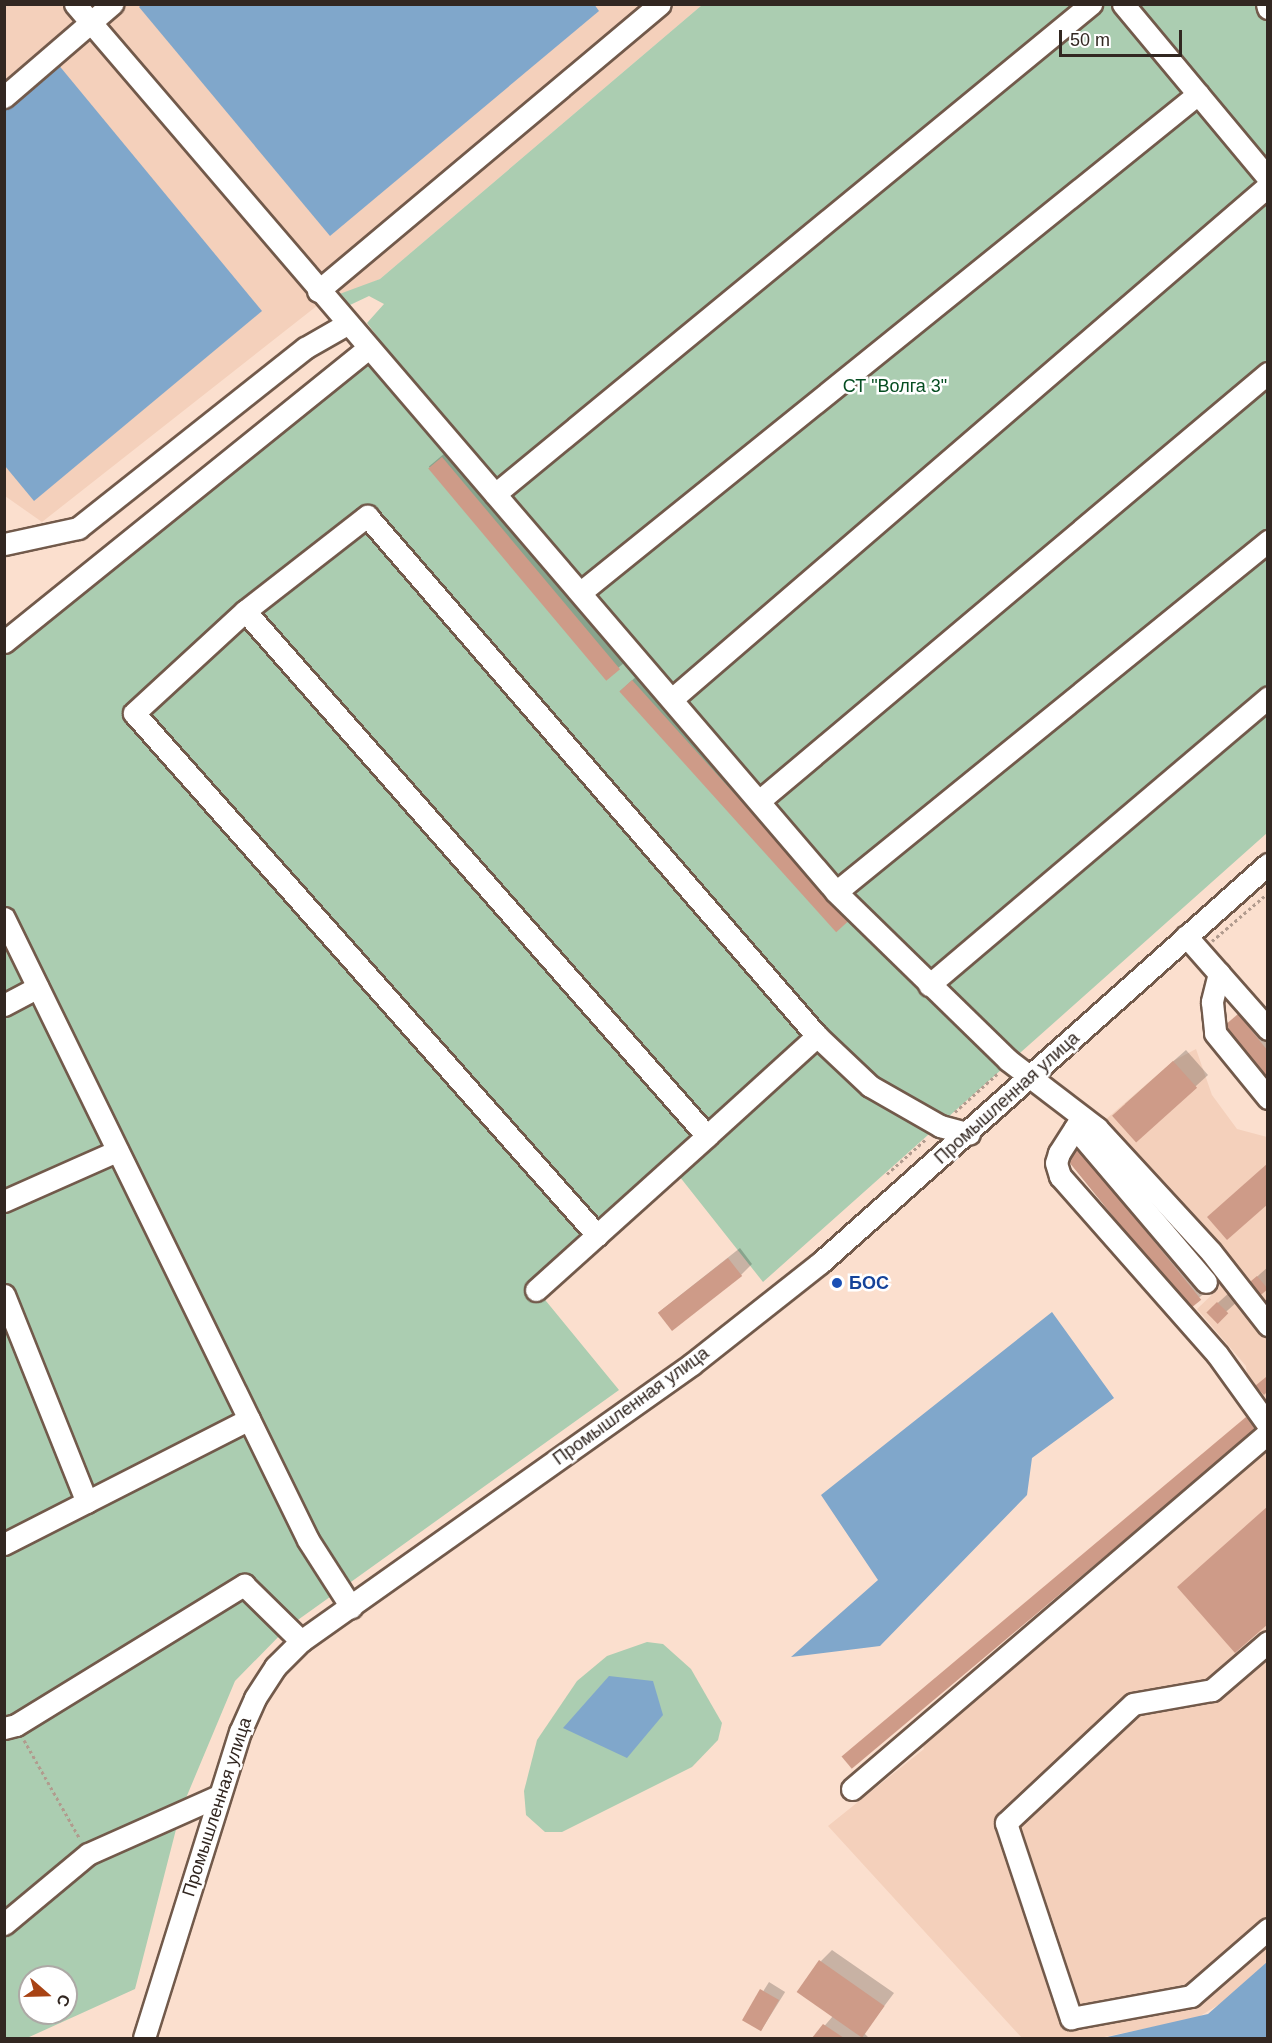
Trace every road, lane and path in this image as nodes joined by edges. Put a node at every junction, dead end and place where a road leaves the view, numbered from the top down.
1 (75, 4) edge
2 (112, 4) edge
3 (660, 4) edge
4 (1091, 4) edge
5 (1123, 4) edge
6 (91, 24) junction
7 (1198, 94) junction
8 (4, 97) edge
9 (1268, 178) edge
10 (1268, 186) edge
11 (318, 291) junction
12 (347, 324) junction
13 (369, 348) junction
14 (1268, 373) edge
15 (495, 494) junction
16 (1268, 541) edge
17 (4, 544) edge
18 (581, 592) junction
19 (245, 611) junction
20 (4, 642) edge
21 (1268, 697) edge
22 (672, 699) junction
23 (759, 801) junction
24 (1268, 864) edge
25 (836, 892) junction
26 (4, 918) edge
27 (1186, 936) junction
28 (1219, 973) junction
29 (928, 985) junction
30 (38, 987) junction
31 (4, 1005) edge
32 (1268, 1029) edge
33 (817, 1036) junction
34 (1030, 1077) junction
35 (1268, 1098) edge
36 (1078, 1123) junction
37 (969, 1134) junction
38 (707, 1136) junction
39 (117, 1151) junction
40 (4, 1201) edge
41 (597, 1235) junction
42 (1206, 1282) dead end
43 (536, 1290) dead end
44 (4, 1295) edge
45 (1268, 1325) edge
46 (249, 1419) junction
47 (1268, 1425) edge
48 (1268, 1433) edge
49 (87, 1502) junction
50 (4, 1544) edge
51 (351, 1607) junction
52 (301, 1641) junction
53 (1268, 1642) edge
54 (10, 1726) edge
55 (852, 1790) dead end
56 (218, 1796) junction
57 (88, 1854) junction
58 (4, 1924) edge
59 (1268, 1929) edge
60 (144, 2038) edge

1 - 6 street
2 - 6 street
3 - 11 street
4 - 15 street
5 - 7 street
6 - 8 street
6 - 11 street
7 - 9 street
7 - 18 street
10 - 22 street
11 - 12 street
12 - 13 street
12 - 17 street
13 - 15 street
13 - 20 street
14 - 23 street
15 - 18 street
16 - 25 street
18 - 22 street
19 - 33 street
19 - 38 street
19 - 41 street
21 - 29 street
22 - 23 street
23 - 25 street
24 - 27 street, Промышленная улица
25 - 29 street
26 - 30 street
27 - 28 street
27 - 34 street, Промышленная улица
28 - 32 street
28 - 35 street
29 - 34 street
30 - 31 street
30 - 39 street
33 - 37 street
33 - 38 street
34 - 36 street
34 - 37 street, Промышленная улица
36 - 42 street
36 - 45 street
36 - 47 street
37 - 51 street, Промышленная улица
38 - 41 street
39 - 40 street
39 - 46 street
41 - 43 street
44 - 49 street
46 - 49 street
46 - 51 street
48 - 55 street
49 - 50 street
51 - 52 street, Промышленная улица
52 - 54 street
52 - 56 street, Промышленная улица
53 - 59 street
54 - 57 path
56 - 57 street
56 - 60 street, Промышленная улица
57 - 58 street

